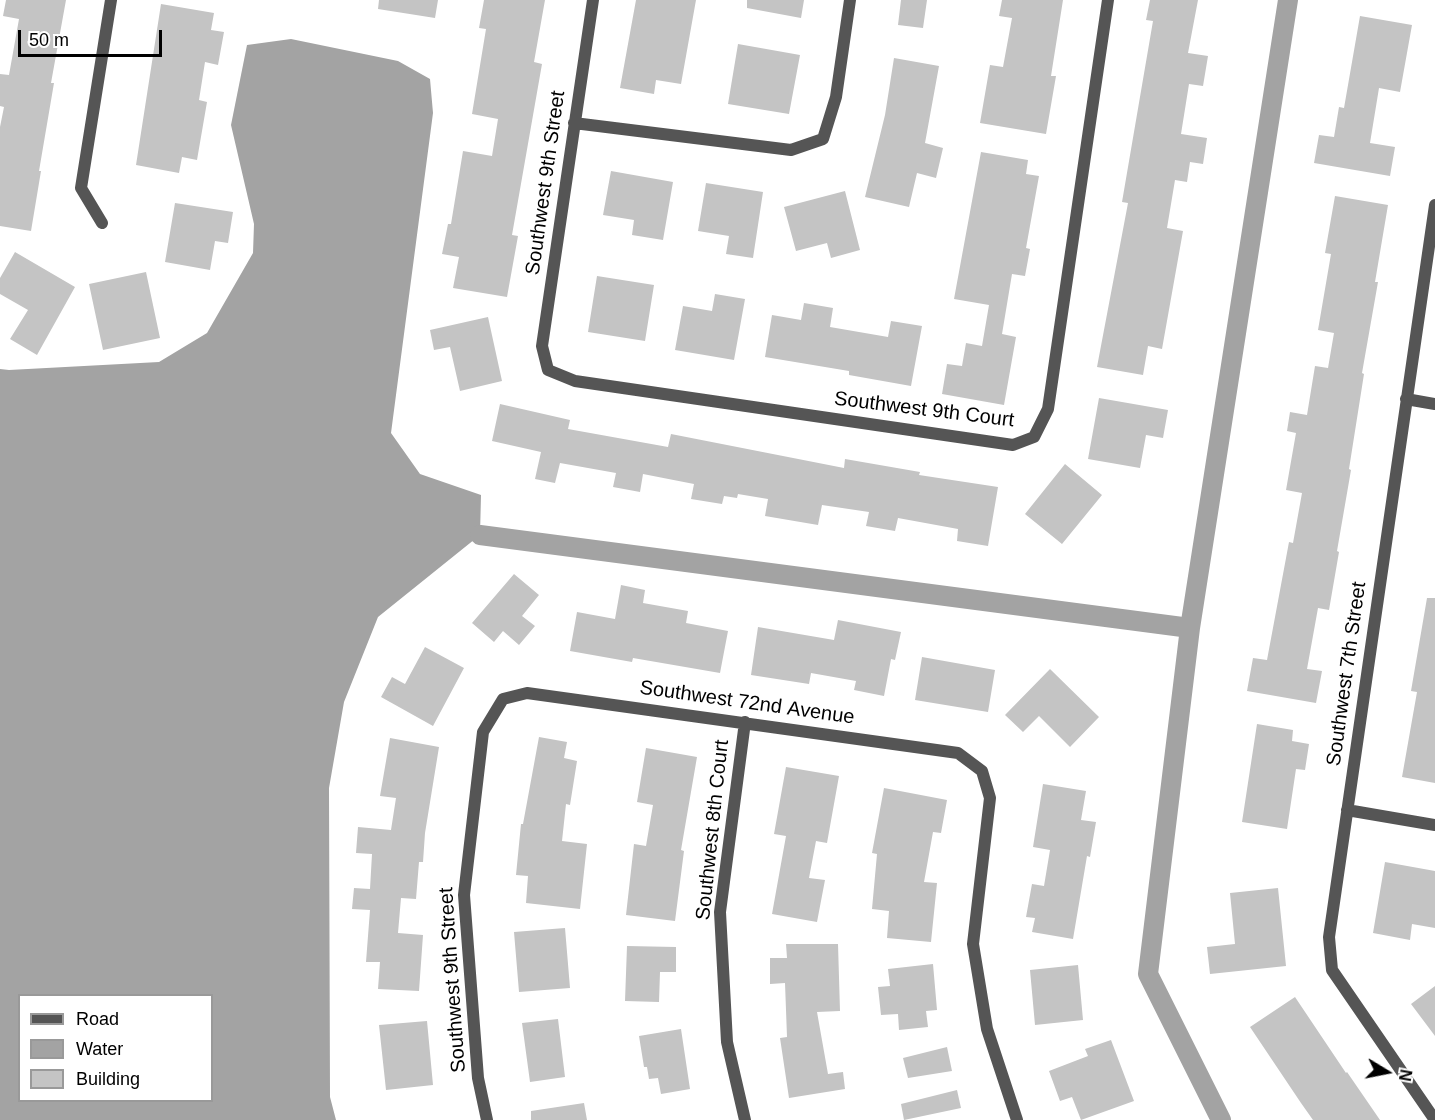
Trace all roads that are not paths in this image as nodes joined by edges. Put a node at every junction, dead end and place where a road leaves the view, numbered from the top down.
1 (111, 0) edge
2 (592, 0) edge
3 (850, 0) edge
4 (1108, 0) edge
5 (574, 123) junction
6 (1435, 205) edge
7 (102, 223) dead end
8 (548, 370) joint
9 (1406, 399) junction
10 (1435, 404) edge
11 (503, 699) joint
12 (745, 722) junction
13 (1347, 810) junction
14 (1435, 825) edge
15 (487, 1120) edge
16 (745, 1120) edge
17 (1017, 1120) edge
18 (1435, 1120) edge

1 - 7 street
2 - 5 street, Southwest 9th Street
3 - 5 street
4 - 8 street, Southwest 9th Court
5 - 8 street, Southwest 9th Street
6 - 9 street, Southwest 7th Street
9 - 10 street
9 - 13 street, Southwest 7th Street
11 - 12 street, Southwest 72nd Avenue
11 - 15 street, Southwest 9th Street
12 - 16 street, Southwest 8th Court
12 - 17 street, Southwest 72nd Avenue
13 - 14 street
13 - 18 street, Southwest 7th Street

